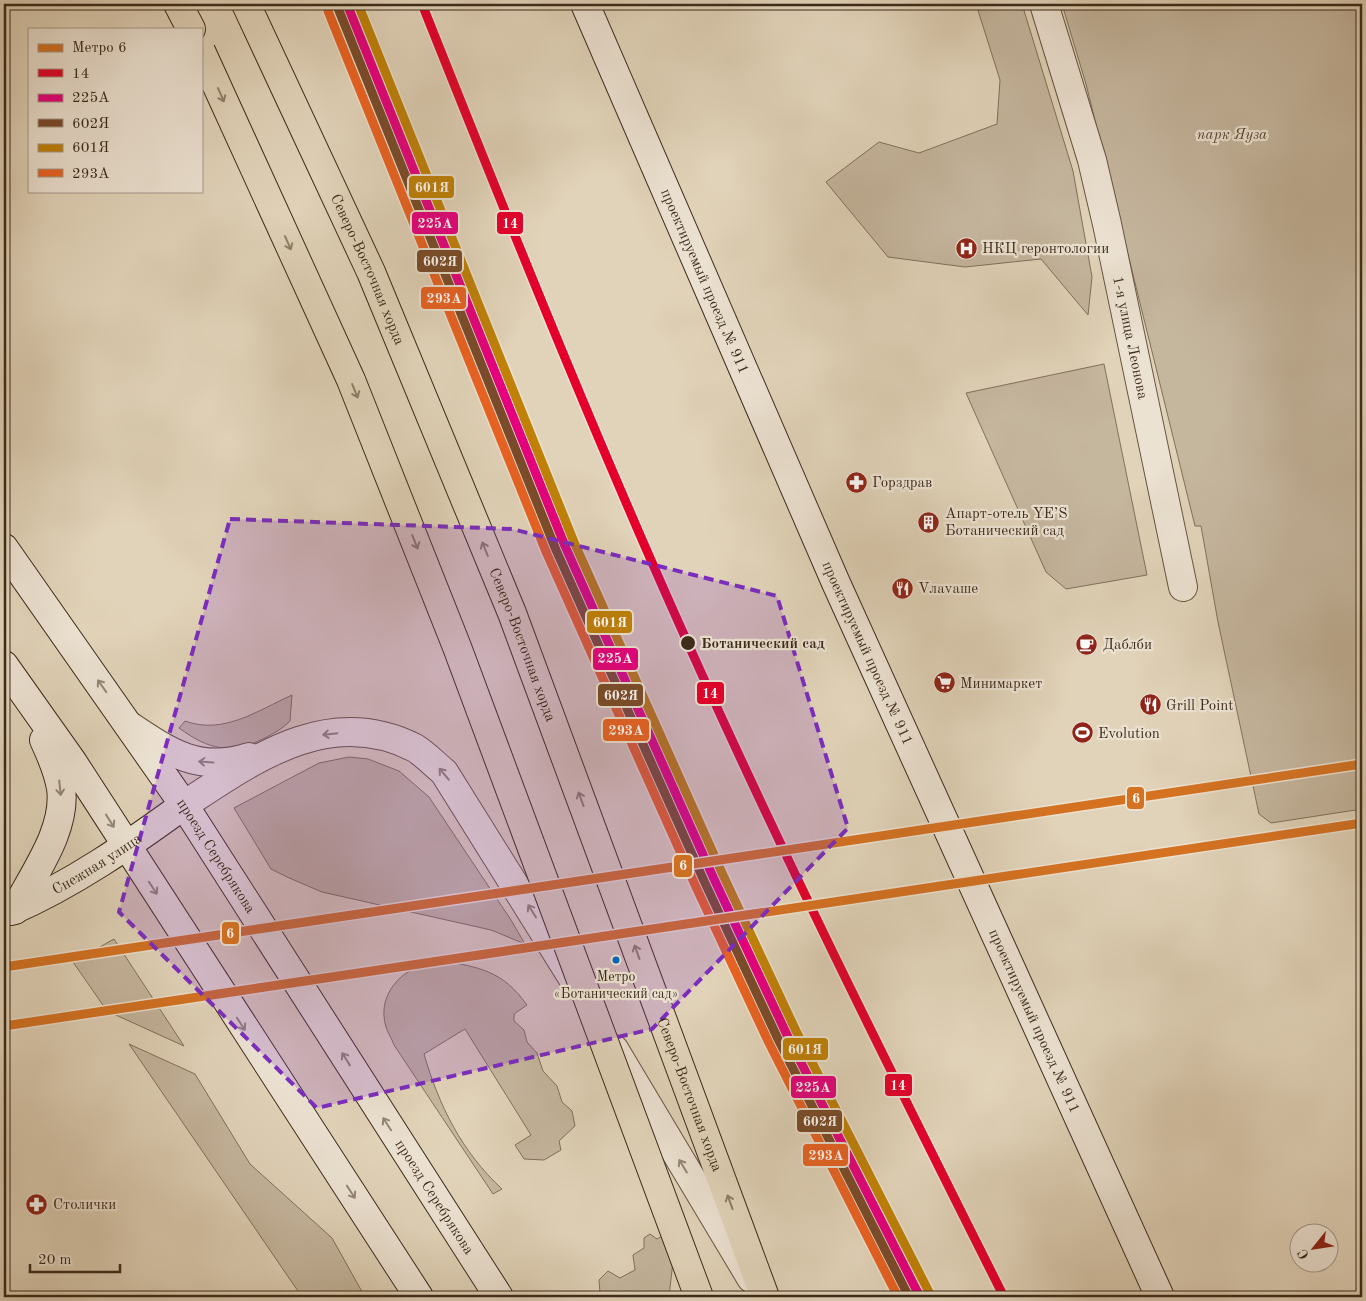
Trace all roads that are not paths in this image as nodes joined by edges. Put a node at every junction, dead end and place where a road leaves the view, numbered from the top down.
1 (178, 4) edge
2 (246, 4) edge
3 (585, 4) edge
4 (1044, 4) edge
5 (190, 28) edge
6 (202, 53) edge
7 (4, 548) edge
8 (1183, 587) dead end
9 (4, 665) edge
10 (24, 694) junction
11 (130, 726) junction
12 (286, 744) junction
13 (184, 805) junction
14 (126, 847) junction
15 (9, 912) edge
16 (420, 1297) edge
17 (499, 1297) edge
18 (699, 1297) edge
19 (764, 1297) edge
20 (1160, 1297) edge

1 - 5 main road
19 -> 2 main road, Северо-Восточная хорда
3 - 20 street, проектируемый проезд № 911
4 - 8 street, 1-я улица Леонова
6 -> 18 main road, bridge
11 -> 7 street, проезд Серебрякова
9 - 10 street
10 -> 14 street
10 -> 15 street
12 -> 11 street
11 - 13 street, проезд Серебрякова
12 - 13 street, Снежная улица
19 -> 12 street
13 - 14 street, Снежная улица
17 -> 13 street, проезд Серебрякова
14 - 15 street, Снежная улица
14 -> 16 street

